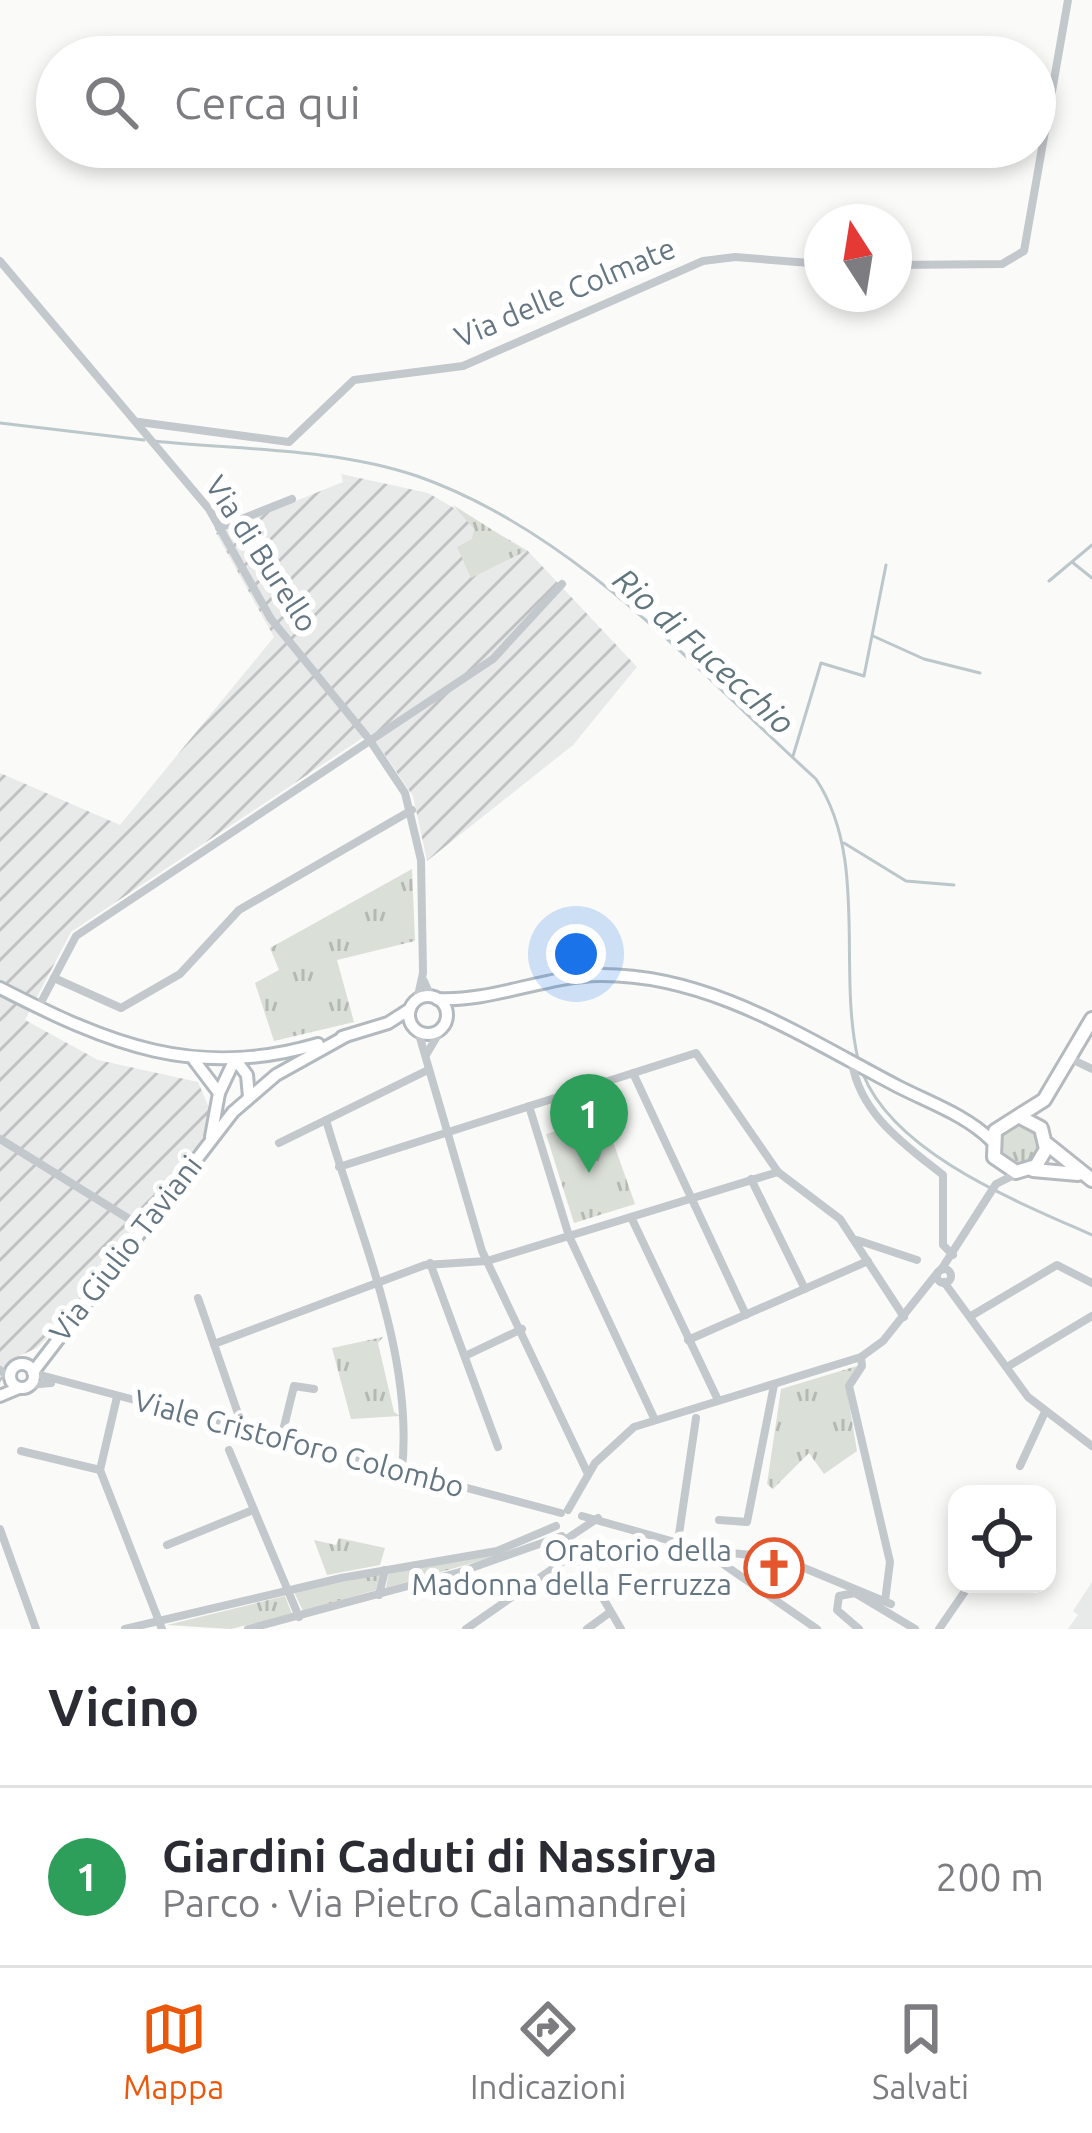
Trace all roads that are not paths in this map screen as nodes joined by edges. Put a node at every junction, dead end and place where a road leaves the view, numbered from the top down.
1 (1068, 0) edge
2 (1056, 68) edge
3 (1039, 168) edge
4 (0, 261) edge
5 (804, 264) edge
6 (912, 265) edge
7 (137, 422) junction
8 (292, 499) dead end
9 (219, 528) junction
10 (562, 584) dead end
11 (369, 739) junction
12 (412, 810) junction
13 (422, 974) junction
14 (54, 978) junction
15 (0, 988) edge
16 (434, 998) junction
17 (469, 999) junction
18 (414, 1004) junction
19 (38, 1008) junction
20 (1092, 1019) edge
21 (388, 1023) junction
22 (444, 1023) junction
23 (416, 1029) junction
24 (346, 1036) junction
25 (426, 1056) junction
26 (1069, 1058) junction
27 (236, 1059) junction
28 (194, 1060) junction
29 (849, 1060) junction
30 (1092, 1069) edge
31 (428, 1070) junction
32 (633, 1073) junction
33 (219, 1093) junction
34 (249, 1097) junction
35 (1044, 1100) junction
36 (530, 1106) junction
37 (953, 1113) junction
38 (1020, 1117) junction
39 (326, 1120) junction
40 (1000, 1124) junction
41 (446, 1133) junction
42 (1045, 1138) junction
43 (0, 1139) edge
44 (992, 1140) junction
45 (209, 1141) junction
46 (279, 1143) dead end
47 (994, 1157) junction
48 (339, 1167) junction
49 (1024, 1171) junction
50 (778, 1172) junction
51 (1088, 1178) edge
52 (752, 1179) junction
53 (996, 1184) junction
54 (692, 1198) junction
55 (631, 1216) junction
56 (142, 1227) junction
57 (568, 1236) junction
58 (855, 1239) junction
59 (953, 1256) junction
60 (917, 1260) dead end
61 (487, 1261) junction
62 (868, 1261) junction
63 (430, 1263) junction
64 (945, 1276) junction
65 (1092, 1282) edge
66 (377, 1287) junction
67 (805, 1289) junction
68 (198, 1298) dead end
69 (746, 1315) junction
70 (971, 1316) junction
71 (1092, 1316) edge
72 (904, 1317) junction
73 (522, 1329) junction
74 (688, 1340) junction
75 (214, 1344) junction
76 (42, 1356) junction
77 (465, 1357) junction
78 (861, 1357) junction
79 (1007, 1367) junction
80 (19, 1378) edge
81 (773, 1385) junction
82 (314, 1389) dead end
83 (2, 1395) edge
84 (117, 1397) junction
85 (718, 1400) junction
86 (1044, 1414) junction
87 (655, 1418) junction
88 (696, 1418) dead end
89 (244, 1429) junction
90 (281, 1439) junction
91 (1092, 1446) edge
92 (498, 1448) dead end
93 (578, 1448) junction
94 (21, 1450) dead end
95 (229, 1450) dead end
96 (595, 1463) junction
97 (1020, 1466) dead end
98 (100, 1470) junction
99 (402, 1471) junction
100 (586, 1479) junction
101 (582, 1498) junction
102 (253, 1510) junction
103 (539, 1510) junction
104 (560, 1518) junction
105 (600, 1518) junction
106 (719, 1520) dead end
107 (582, 1522) junction
108 (0, 1528) edge
109 (538, 1536) junction
110 (565, 1537) junction
111 (678, 1540) junction
112 (167, 1546) dead end
113 (704, 1550) junction
114 (580, 1554) junction
115 (385, 1570) junction
116 (287, 1591) junction
117 (964, 1593) edge
118 (379, 1595) junction
119 (609, 1613) junction
120 (299, 1617) junction
121 (161, 1625) edge
122 (36, 1629) edge
123 (125, 1629) edge
124 (248, 1629) edge
125 (466, 1629) edge
126 (587, 1629) edge
127 (621, 1629) edge
128 (817, 1629) edge
129 (859, 1629) edge
130 (915, 1629) edge
131 (939, 1629) edge

1 - 2 street
3 - 6 street
4 - 7 street, Via di Burello
5 - 7 street, Via delle Colmate
7 - 9 street, Via di Burello
8 - 9 street
9 - 11 street, Via di Burello
10 - 11 street
11 - 12 street, Via di Burello
11 - 14 street
12 - 13 street, Via di Burello
12 - 14 street
13 - 16 street, Via di Burello
13 - 18 street, Via di Burello
14 - 19 street
15 - 19 main road
16 - 17 main road
16 - 18 main road
16 - 22 main road
17 - 22 main road
17 - 29 main road
18 - 21 main road
18 - 23 main road
19 - 28 main road
20 - 26 main road
21 - 23 main road
21 - 24 main road
22 - 23 main road
22 - 25 street
23 - 25 street
24 - 27 main road
24 - 34 main road, Via Giulio Taviani
25 - 31 street
26 - 30 street
26 - 35 main road
27 - 28 main road
27 - 33 main road, Via Giulio Taviani
27 - 34 main road
28 - 33 main road
29 - 37 main road
29 - 59 street
31 - 39 street
31 - 41 street
32 - 36 street
32 - 50 street
32 - 54 street
33 - 45 main road, Via Giulio Taviani
34 - 45 main road, Via Giulio Taviani
35 - 38 main road
35 - 42 main road
36 - 41 street
36 - 57 street
37 - 40 main road
37 - 44 main road
38 - 40 main road
38 - 42 main road
39 - 46 street
39 - 48 street
40 - 44 main road
41 - 48 street
41 - 61 street
42 - 49 main road
42 - 51 main road
43 - 56 street
44 - 47 main road
45 - 56 main road, Via Giulio Taviani
47 - 49 main road
47 - 53 street
48 - 66 street
49 - 51 main road
49 - 53 street
50 - 52 street
50 - 58 street
52 - 54 street
52 - 67 street
53 - 59 street
54 - 55 street
54 - 69 street
55 - 57 street
55 - 74 street
56 - 76 main road, Via Giulio Taviani
57 - 61 street
57 - 87 street
58 - 60 street
58 - 62 street
59 - 64 street
61 - 63 street
61 - 73 street
62 - 67 street
62 - 72 street
63 - 66 street
63 - 77 street
64 - 70 street
64 - 72 street
65 - 70 street
66 - 75 street
66 - 99 street
67 - 69 street
68 - 75 street
69 - 74 street
70 - 79 street
71 - 79 street
72 - 78 street
73 - 77 street
73 - 93 street
74 - 85 street
75 - 89 street
76 - 80 main road, Via Giulio Taviani
76 - 80 main road, Via Giulio Taviani
77 - 92 street
78 - 81 street
78 - 113 street
79 - 86 street
80 - 83 main road, Via Giulio Taviani
80 - 84 street, Viale Cristoforo Colombo
81 - 85 street
81 - 106 street
82 - 90 street
84 - 89 street, Viale Cristoforo Colombo
84 - 98 street
85 - 87 street
86 - 91 street
86 - 97 street
87 - 96 street
88 - 111 street
89 - 90 street, Viale Cristoforo Colombo
90 - 99 street, Viale Cristoforo Colombo
93 - 96 street
93 - 100 street
94 - 98 street
95 - 102 street
96 - 100 street
98 - 121 street
99 - 103 street, Viale Cristoforo Colombo
100 - 101 street
100 - 104 street
101 - 105 street
101 - 107 street
102 - 112 street
102 - 116 street
103 - 104 street, Viale Cristoforo Colombo
103 - 109 street
104 - 107 street
104 - 109 street
104 - 110 street
105 - 107 street
105 - 111 street
107 - 110 street
107 - 114 street
108 - 122 street
109 - 115 street
110 - 114 street
110 - 118 street
111 - 113 street
113 - 128 street
114 - 119 street
114 - 125 street
115 - 116 street
115 - 118 street
116 - 120 street
116 - 121 street
117 - 131 street
118 - 120 street
119 - 126 street
119 - 127 street
120 - 124 street
121 - 123 street
129 - 130 street

